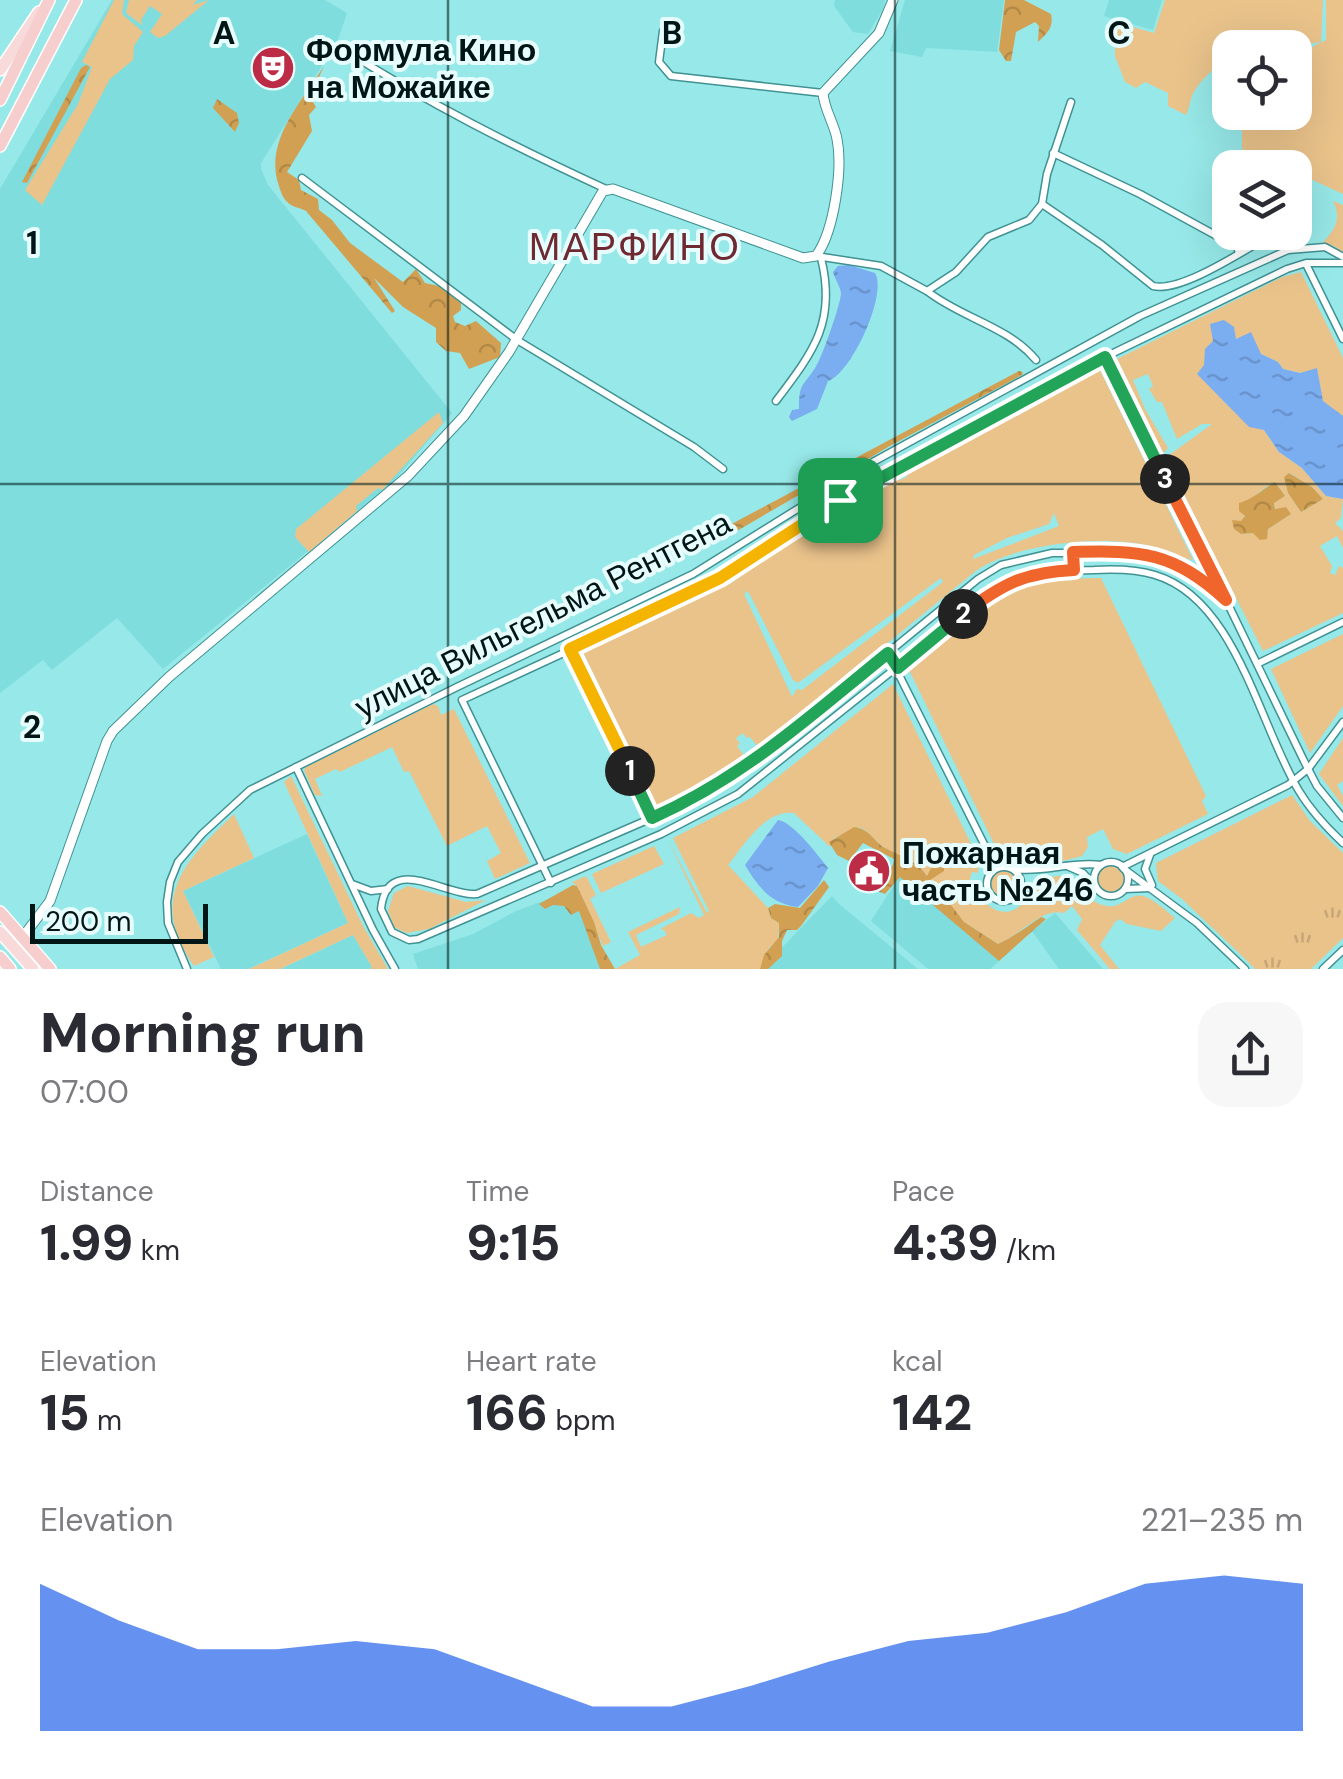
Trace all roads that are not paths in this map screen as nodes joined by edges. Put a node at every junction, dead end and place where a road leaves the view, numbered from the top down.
1 (48, 0) edge
2 (76, 0) edge
3 (893, 0) edge
4 (663, 31) dead end
5 (28, 43) junction
6 (342, 49) dead end
7 (0, 70) edge
8 (0, 85) edge
9 (824, 93) junction
10 (0, 100) edge
11 (1071, 102) dead end
12 (0, 146) edge
13 (1053, 153) junction
14 (302, 178) dead end
15 (606, 189) junction
16 (1042, 204) junction
17 (1244, 250) edge
18 (1238, 253) junction
19 (819, 257) junction
20 (1343, 260) edge
21 (1306, 263) junction
22 (927, 291) junction
23 (1343, 339) edge
24 (517, 340) junction
25 (1105, 357) junction
26 (1036, 360) dead end
27 (776, 401) dead end
28 (724, 469) dead end
29 (1073, 552) junction
30 (1204, 558) junction
31 (1074, 570) junction
32 (1191, 571) junction
33 (1226, 600) junction
34 (1343, 622) edge
35 (570, 649) junction
36 (888, 653) junction
37 (1258, 663) junction
38 (898, 668) junction
39 (1343, 722) edge
40 (296, 767) junction
41 (1308, 769) junction
42 (1293, 781) junction
43 (652, 818) junction
44 (1343, 818) edge
45 (1343, 843) edge
46 (988, 852) junction
47 (1152, 852) junction
48 (1102, 865) junction
49 (543, 866) junction
50 (1066, 866) junction
51 (1008, 868) junction
52 (1123, 868) junction
53 (1037, 872) junction
54 (988, 877) junction
55 (350, 882) junction
56 (551, 882) junction
57 (1021, 884) junction
58 (1096, 888) junction
59 (389, 889) junction
60 (1124, 889) junction
61 (1156, 890) junction
62 (0, 912) edge
63 (372, 930) junction
64 (0, 932) edge
65 (396, 936) junction
66 (22, 938) junction
67 (1343, 950) edge
68 (0, 959) edge
69 (10, 969) edge
70 (33, 969) edge
71 (50, 969) edge
72 (188, 969) edge
73 (395, 969) edge
74 (1245, 969) edge
75 (1322, 969) edge

1 - 5 highway
1 - 7 main road
2 - 12 highway
3 - 9 street
4 - 9 street
5 - 8 highway
5 - 10 highway
6 - 15 street
9 - 19 street
11 - 13 street
13 - 16 street
13 - 18 street
14 - 24 street
15 - 19 street
15 - 24 street
16 - 18 street
16 - 22 street
17 - 18 street
19 - 22 street
19 - 27 street
20 - 21 street
20 - 40 street, улица Вильгельма Рентгена
21 - 23 street
21 - 25 street, улица Вильгельма Рентгена
22 - 26 street
24 - 28 street
24 - 66 street
25 - 30 street
25 - 35 street, улица Вильгельма Рентгена
29 - 31 street
29 - 32 street
29 - 36 street
30 - 32 street
30 - 33 street
31 - 38 street
31 - 42 street
32 - 33 street
33 - 37 street
34 - 37 street
35 - 43 street
35 - 49 street, улица Вильгельма Рентгена
36 - 38 street
36 - 43 street
37 - 41 street
38 - 46 street
38 - 56 street
39 - 41 street
40 - 55 street
40 - 72 street, улица Вильгельма Рентгена
41 - 42 street
41 - 44 street
42 - 45 street
42 - 47 street
43 - 49 street
46 - 51 street
46 - 54 street
47 - 52 street
47 - 61 street
48 - 50 street
48 - 52 street
48 - 58 street
49 - 56 street
49 - 59 street
50 - 53 street
50 - 58 street
51 - 53 street
51 - 54 street
51 - 57 street
52 - 60 street
52 - 61 street
53 - 57 street
54 - 57 street
55 - 59 street
55 - 63 street
56 - 65 street
58 - 60 street
59 - 65 street
60 - 61 street
61 - 74 street
62 - 66 highway
63 - 65 street
63 - 73 street
64 - 70 main road
66 - 71 highway
67 - 75 street
68 - 69 highway

